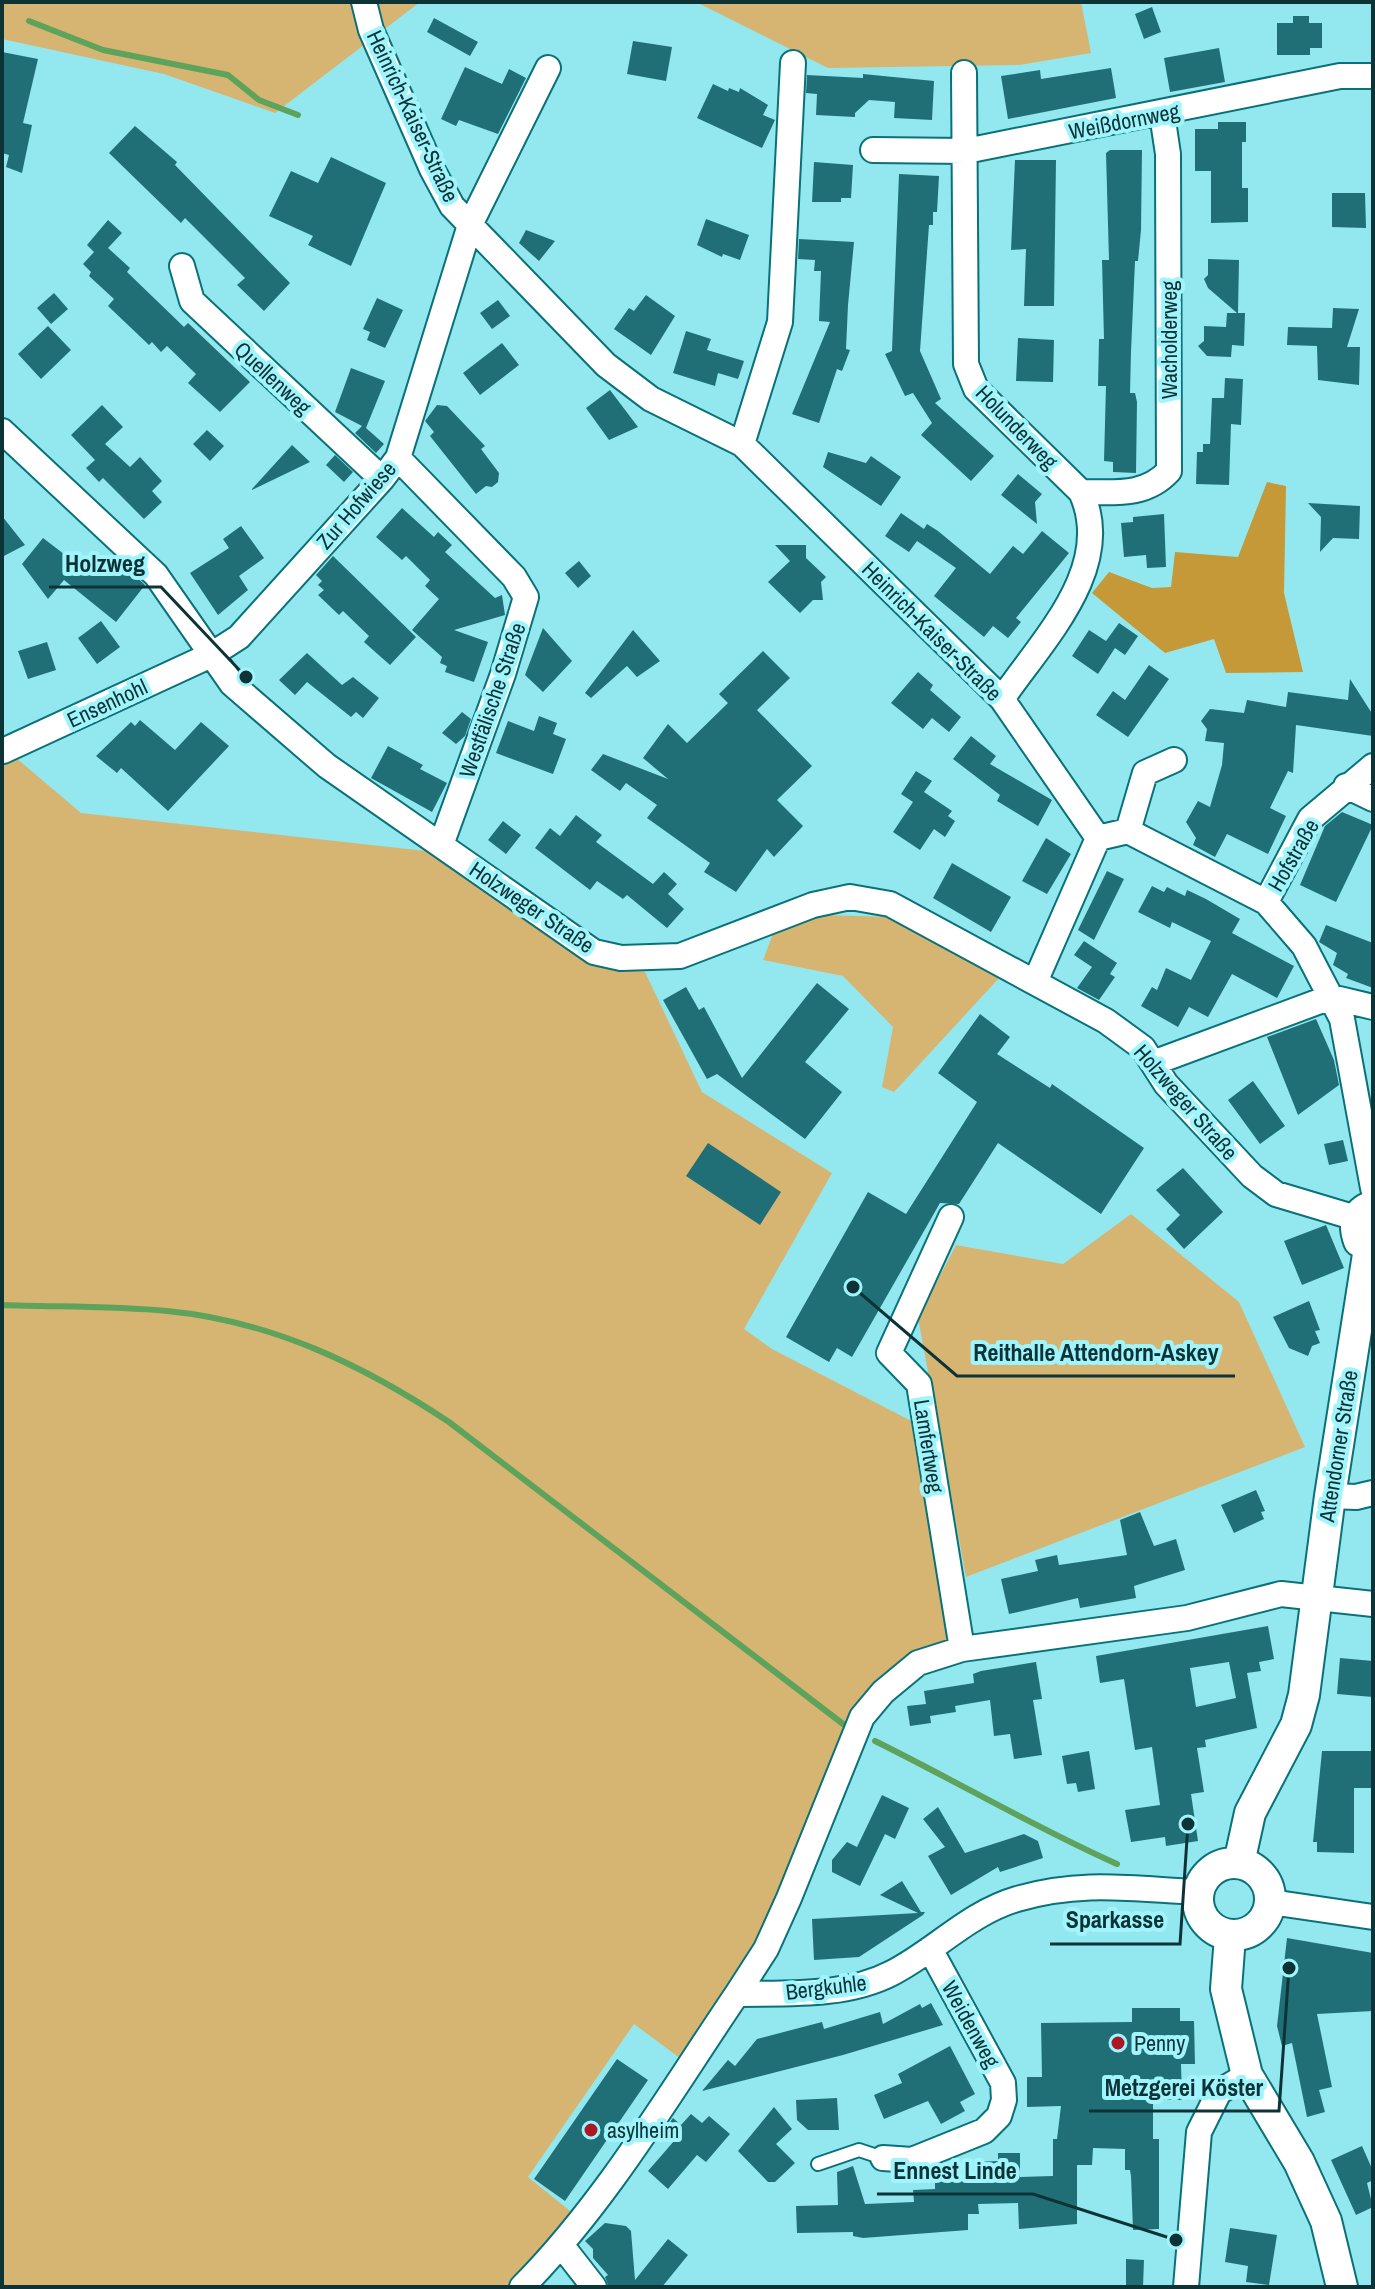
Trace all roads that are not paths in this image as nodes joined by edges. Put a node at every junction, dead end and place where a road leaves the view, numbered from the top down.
1 (364, 2) edge
2 (793, 63) dead end
3 (548, 68) dead end
4 (964, 73) dead end
5 (1373, 76) edge
6 (1162, 114) junction
7 (873, 150) dead end
8 (966, 151) junction
9 (470, 225) junction
10 (182, 266) dead end
11 (2, 431) edge
12 (742, 444) junction
13 (398, 458) junction
14 (382, 479) junction
15 (1081, 492) junction
16 (211, 655) junction
17 (1002, 699) junction
18 (3, 751) edge
19 (1174, 760) dead end
20 (1373, 766) edge
21 (1346, 786) junction
22 (1373, 799) edge
23 (1128, 831) junction
24 (1098, 838) junction
25 (441, 845) junction
26 (1266, 902) junction
27 (1035, 982) junction
28 (1331, 997) junction
29 (1373, 1007) edge
30 (1153, 1063) junction
31 (1373, 1188) edge
32 (1365, 1212) edge
33 (951, 1217) dead end
34 (1371, 1248) edge
35 (1373, 1493) edge
36 (1330, 1496) junction
37 (1317, 1597) junction
38 (1373, 1604) edge
39 (962, 1649) junction
40 (1239, 1863) junction
41 (1197, 1892) junction
42 (1271, 1902) junction
43 (1373, 1917) edge
44 (1230, 1936) junction
45 (930, 1949) junction
46 (737, 1994) junction
47 (1247, 2075) junction
48 (883, 2158) joint
49 (818, 2164) dead end
50 (562, 2246) junction
51 (522, 2287) edge
52 (594, 2287) edge
53 (1186, 2287) edge
54 (1342, 2287) edge

1 - 9 street, Heinrich-Kaiser-Straße
2 - 12 street
3 - 9 street, Heinrich-Kaiser-Straße
4 - 8 street, Holunderweg
5 - 6 street, Weißdornweg
6 - 8 street, Weißdornweg
6 - 15 street, Wacholderweg
7 - 8 street, Weißdornweg
8 - 15 street, Holunderweg
9 - 12 street, Heinrich-Kaiser-Straße
9 - 13 street, Zur Hofwiese
10 - 14 street, Quellenweg
11 - 16 street, Holzweger Straße
12 - 17 street, Heinrich-Kaiser-Straße
13 - 14 street, Zur Hofwiese
13 - 25 street, Westfälische Straße
14 - 16 street, Zur Hofwiese
15 - 17 street
16 - 18 street, Ensenhohl
16 - 25 street, Holzweger Straße
17 - 24 street, Heinrich-Kaiser-Straße
19 - 23 street
20 - 21 street, Hofstraße
21 - 22 street
21 - 26 street, Hofstraße
23 - 24 street
23 - 26 street
24 - 27 street
25 - 27 street, Holzweger Straße
26 - 28 street, Hofstraße
27 - 30 street, Holzweger Straße
28 - 29 street
28 - 30 street
28 - 31 street, Hofstraße
30 - 32 street, Holzweger Straße
32 - 34 street, Attendorner Straße
33 - 39 street, Lamfertweg
34 - 36 street, Attendorner Straße
35 - 36 street
36 - 37 street, Attendorner Straße
37 - 38 street
37 - 39 street
37 - 40 street, Attendorner Straße
39 - 46 street
40 - 41 street
40 - 42 street
41 - 44 street
41 - 45 street, Bergkuhle
42 - 43 street
42 - 44 street
44 - 47 street
45 - 46 street, Bergkuhle
45 - 48 street, Weidenweg
46 - 50 street
47 - 53 street
47 - 54 street
48 - 49 lane
50 - 51 street
50 - 52 street

